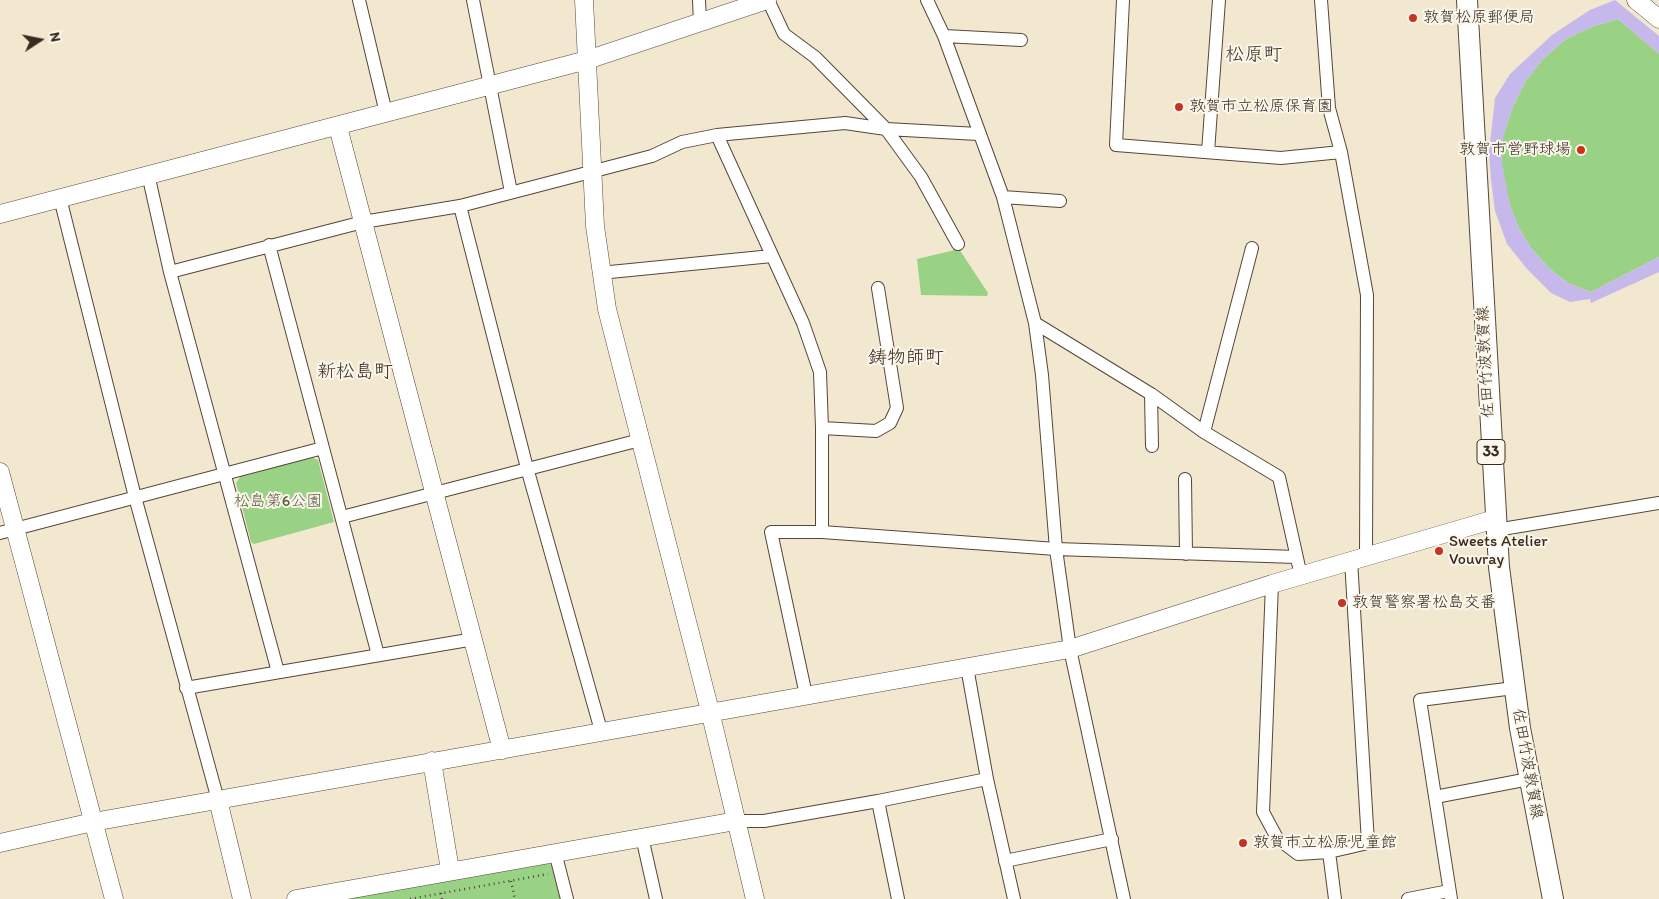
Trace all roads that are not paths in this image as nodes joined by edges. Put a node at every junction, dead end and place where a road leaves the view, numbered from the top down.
1 (359, 0) edge
2 (474, 0) edge
3 (584, 0) edge
4 (699, 0) edge
5 (768, 0) edge
6 (927, 0) edge
7 (1123, 0) edge
8 (1219, 0) edge
9 (1321, 0) edge
10 (1467, 0) edge
11 (1636, 0) edge
12 (1659, 19) edge
13 (700, 23) junction
14 (944, 36) junction
15 (1021, 40) dead end
16 (587, 60) junction
17 (491, 86) junction
18 (386, 113) junction
19 (338, 127) junction
20 (886, 129) junction
21 (978, 134) junction
22 (717, 135) junction
23 (1208, 152) junction
24 (1341, 152) junction
25 (593, 172) junction
26 (148, 174) junction
27 (511, 192) junction
28 (1003, 197) junction
29 (60, 198) junction
30 (1060, 201) dead end
31 (460, 206) junction
32 (0, 214) edge
33 (363, 222) junction
34 (958, 244) dead end
35 (269, 245) junction
36 (1252, 248) dead end
37 (772, 256) junction
38 (170, 272) junction
39 (600, 273) junction
40 (878, 288) dead end
41 (1035, 323) junction
42 (1151, 394) junction
43 (822, 428) junction
44 (1204, 432) junction
45 (640, 440) junction
46 (1152, 446) dead end
47 (323, 448) junction
48 (527, 468) junction
49 (0, 472) edge
50 (225, 473) junction
51 (1185, 480) dead end
52 (434, 494) junction
53 (135, 496) junction
54 (1659, 503) edge
55 (342, 517) junction
56 (1495, 525) junction
57 (8, 531) edge
58 (822, 532) junction
59 (1056, 549) junction
60 (1186, 554) junction
61 (1296, 557) junction
62 (1359, 558) junction
63 (1301, 576) junction
64 (1272, 584) junction
65 (474, 639) junction
66 (1070, 649) junction
67 (378, 654) junction
68 (967, 666) junction
69 (278, 672) junction
70 (186, 688) junction
71 (1514, 688) junction
72 (806, 695) junction
73 (710, 712) junction
74 (602, 734) junction
75 (502, 750) junction
76 (432, 761) junction
77 (987, 778) junction
78 (1529, 779) junction
79 (1435, 797) junction
80 (218, 800) junction
81 (878, 801) junction
82 (736, 821) junction
83 (93, 822) junction
84 (642, 837) junction
85 (1112, 839) junction
86 (0, 843) edge
87 (556, 852) junction
88 (1329, 852) junction
89 (1005, 861) junction
90 (450, 870) junction
91 (1450, 895) edge
92 (114, 899) edge
93 (242, 899) edge
94 (296, 899) edge
95 (566, 899) edge
96 (656, 899) edge
97 (755, 899) edge
98 (898, 899) edge
99 (1014, 899) edge
100 (1124, 899) edge
101 (1335, 899) edge
102 (1408, 899) edge
103 (1553, 899) edge

1 - 18 street
2 - 17 street
3 - 16 street
4 - 13 street
5 - 13 street
5 - 20 street
6 - 14 street
7 - 23 street
8 - 23 street
9 - 24 street
10 - 56 main road, 佐田竹波敦賀線 / 33
11 - 12 street
13 - 16 street
14 - 15 street
14 - 21 street
16 - 17 street
16 - 25 street
17 - 18 street
17 - 27 street
18 - 19 street
19 - 26 street
19 - 33 street
20 - 21 street
20 - 22 street
20 - 34 street
21 - 28 street
22 - 25 street
22 - 37 street
23 - 24 street
24 - 62 street
25 - 27 street
25 - 39 street
26 - 29 street
26 - 38 street
27 - 31 street
28 - 30 street
28 - 41 street
29 - 32 street
29 - 53 street
31 - 33 street
31 - 48 street
33 - 35 street
33 - 52 street
35 - 38 street
35 - 47 street
36 - 44 street
37 - 39 street
37 - 43 street
38 - 50 street
39 - 45 street
40 - 43 street
41 - 42 street
41 - 59 street
42 - 44 street
42 - 46 street
43 - 58 street
44 - 61 street
45 - 48 street
45 - 73 street
47 - 50 street
47 - 55 street
48 - 52 street
48 - 74 street
49 - 57 street
50 - 53 street
50 - 69 street
51 - 60 street
52 - 55 street
52 - 65 street
53 - 57 street
53 - 70 street
54 - 56 street
55 - 67 street
56 - 62 street
56 - 71 main road, 佐田竹波敦賀線 / 33
57 - 83 street
58 - 59 street
58 - 72 street
59 - 60 street
59 - 66 street
60 - 61 street
61 - 63 street
62 - 63 street
62 - 88 street
63 - 64 street
64 - 66 street
64 - 88 street
65 - 67 street
65 - 75 street
66 - 68 street
66 - 85 street
67 - 69 street
68 - 72 street
68 - 77 street
69 - 70 street
70 - 80 street
71 - 78 main road, 佐田竹波敦賀線 / 33
71 - 79 street
72 - 73 street
73 - 74 street
73 - 82 street
74 - 75 street
75 - 76 street
76 - 80 street
76 - 90 street
77 - 81 street
77 - 89 street
78 - 79 street
78 - 103 main road, 佐田竹波敦賀線 / 33
79 - 91 street
80 - 83 street
80 - 93 street
81 - 82 street
81 - 98 street
82 - 84 street
82 - 97 street
83 - 86 street
83 - 92 street
84 - 87 street
84 - 96 street
85 - 89 street
85 - 100 street
87 - 90 street
87 - 95 street
88 - 101 street
89 - 99 street
90 - 94 street
91 - 102 street

